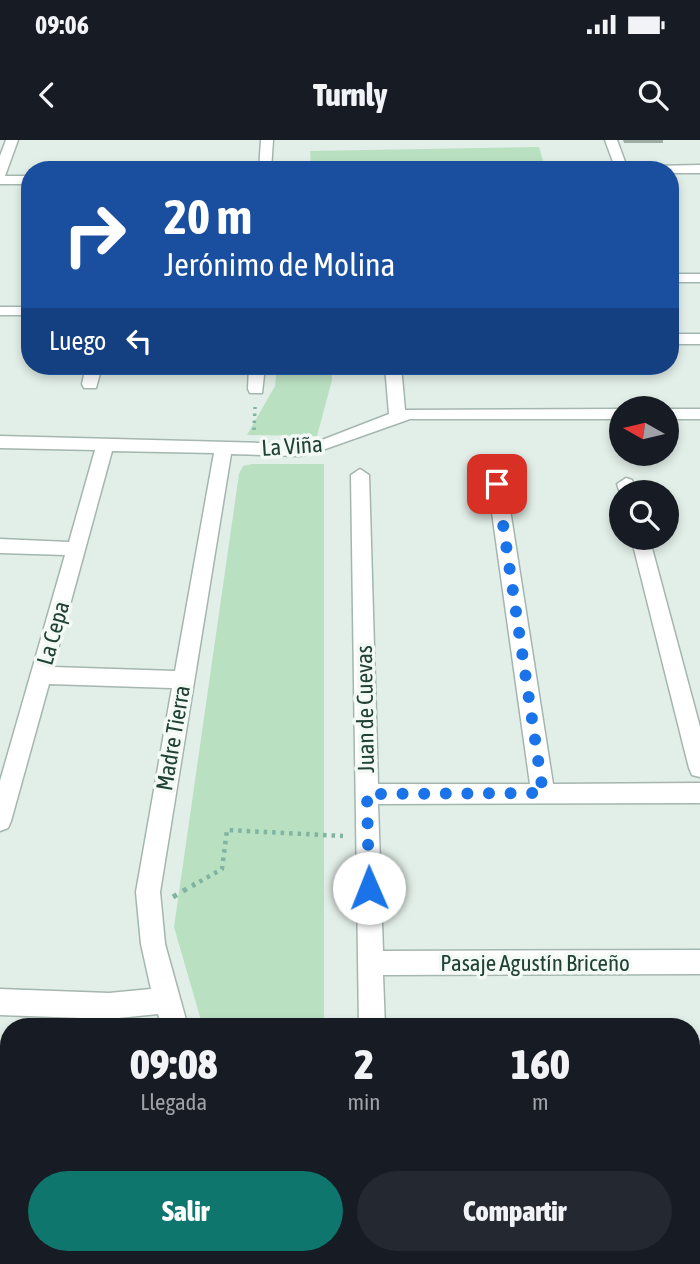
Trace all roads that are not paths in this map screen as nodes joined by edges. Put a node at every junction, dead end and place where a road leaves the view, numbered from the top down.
1 (12, 140) edge
2 (267, 140) edge
3 (611, 140) edge
4 (266, 161) edge
5 (619, 161) edge
6 (679, 169) edge
7 (700, 169) edge
8 (0, 174) edge
9 (0, 180) edge
10 (21, 180) edge
11 (679, 278) edge
12 (700, 278) edge
13 (0, 311) edge
14 (21, 311) edge
15 (679, 339) edge
16 (700, 339) edge
17 (92, 375) edge
18 (257, 375) edge
19 (394, 375) edge
20 (90, 384) dead end
21 (256, 389) road end
22 (609, 414) edge
23 (679, 414) edge
24 (700, 414) edge
25 (397, 416) junction
26 (0, 442) edge
27 (105, 445) junction
28 (223, 448) junction
29 (360, 475) dead end
30 (497, 484) dead end
31 (0, 546) edge
32 (76, 549) junction
33 (643, 550) edge
34 (41, 675) junction
35 (183, 680) junction
36 (700, 768) edge
37 (543, 793) junction
38 (700, 793) edge
39 (367, 794) junction
40 (0, 821) edge
41 (700, 962) edge
42 (370, 963) junction
43 (167, 1000) junction
44 (0, 1002) edge
45 (172, 1018) edge
46 (372, 1018) edge

1 - 8 street
2 - 4 street
3 - 5 street
6 - 7 street
9 - 10 street
11 - 12 street
13 - 14 street
15 - 16 street
17 - 20 street
18 - 21 street
19 - 25 street
22 - 25 street, La Viña
23 - 24 street
25 - 28 street, La Viña
26 - 27 street, La Viña
27 - 28 street, La Viña
27 - 32 street, La Cepa
28 - 35 street, Madre Tierra
29 - 39 street, Juan de Cuevas
30 - 37 street
31 - 32 street
32 - 34 street, La Cepa
33 - 36 street
34 - 35 street
34 - 40 street, La Cepa
35 - 43 street, Madre Tierra
37 - 38 street
37 - 39 street
39 - 42 street, Juan de Cuevas
41 - 42 street, Pasaje Agustín Briceño
42 - 46 street, Juan de Cuevas
43 - 44 street
43 - 45 street, Madre Tierra

